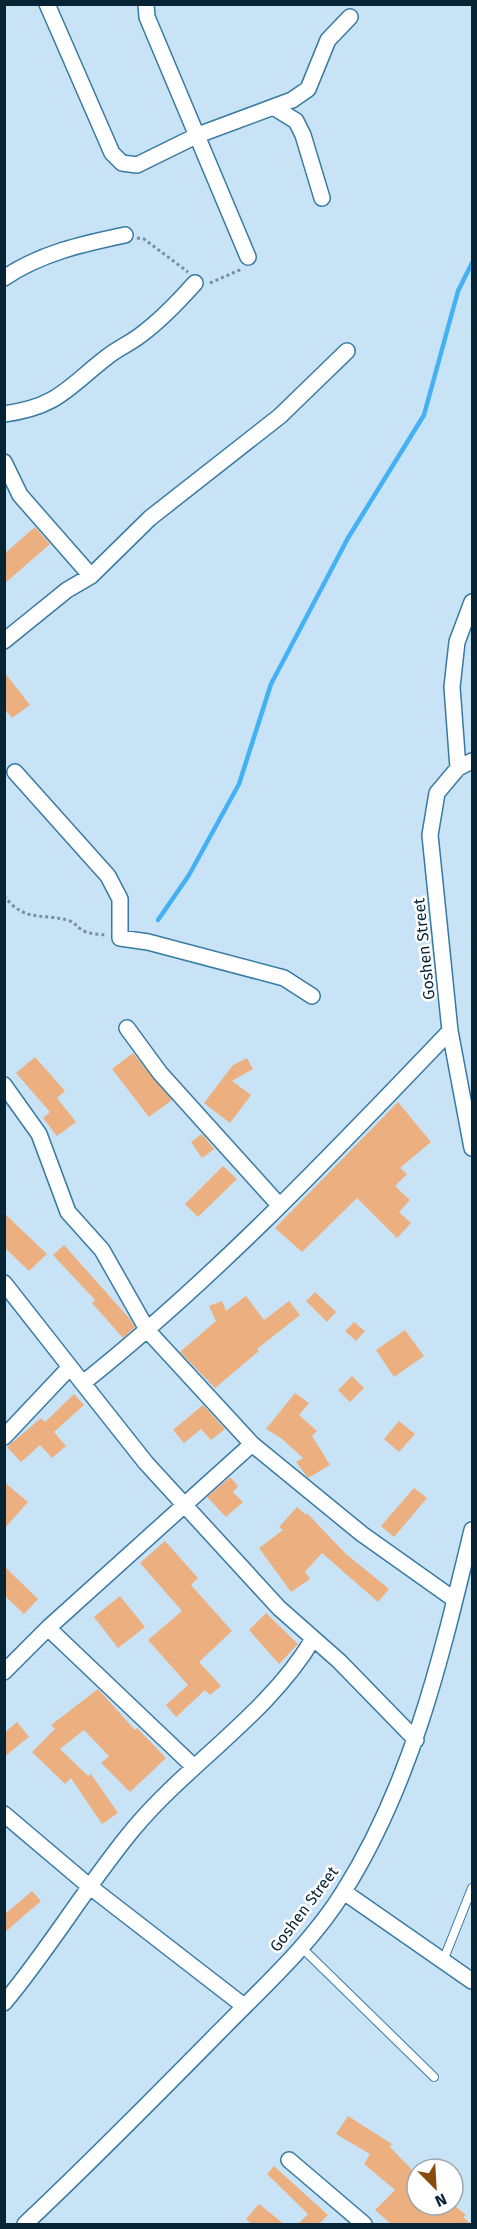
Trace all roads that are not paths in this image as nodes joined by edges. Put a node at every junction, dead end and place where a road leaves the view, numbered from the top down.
1 (47, 4) edge
2 (146, 4) edge
3 (350, 17) dead end
4 (275, 108) junction
5 (198, 135) junction
6 (322, 198) dead end
7 (125, 236) road end
8 (248, 257) road end
9 (4, 278) edge
10 (195, 282) road end
11 (347, 351) dead end
12 (4, 414) edge
13 (4, 462) edge
14 (91, 576) junction
15 (472, 602) edge
16 (4, 641) edge
17 (465, 764) edge
18 (15, 772) dead end
19 (312, 996) dead end
20 (127, 1028) dead end
21 (450, 1031) junction
22 (4, 1085) edge
23 (472, 1148) edge
24 (279, 1205) junction
25 (4, 1283) edge
26 (148, 1331) junction
27 (70, 1367) junction
28 (83, 1383) junction
29 (4, 1437) edge
30 (252, 1444) junction
31 (186, 1505) junction
32 (472, 1530) edge
33 (455, 1600) junction
34 (48, 1628) junction
35 (313, 1639) junction
36 (4, 1672) edge
37 (416, 1740) junction
38 (193, 1766) junction
39 (4, 1814) edge
40 (89, 1886) junction
41 (472, 1888) edge
42 (344, 1892) junction
43 (301, 1947) junction
44 (443, 1961) junction
45 (472, 1981) edge
46 (4, 2003) edge
47 (244, 2006) junction
48 (434, 2077) dead end
49 (289, 2160) dead end
50 (25, 2224) edge
51 (364, 2224) edge

1 - 5 street
2 - 5 street
3 - 4 street
4 - 5 street
4 - 6 street
5 - 8 street
7 - 9 street
10 - 12 street
11 - 14 street
13 - 14 street
14 - 16 street
15 - 17 street
17 - 21 street, Goshen Street
18 - 19 street
20 - 24 street
21 - 23 street, Goshen Street
21 - 24 street
22 - 26 street
24 - 26 street
25 - 27 street
26 - 28 street
26 - 30 street
27 - 28 street
27 - 29 street
28 - 31 street
30 - 31 street
30 - 33 street
31 - 34 street
31 - 35 street
32 - 33 street, Goshen Street
33 - 37 street, Goshen Street
34 - 36 street
34 - 38 street
35 - 37 street
35 - 38 street
37 - 42 street, Goshen Street
38 - 40 street
39 - 40 street
40 - 46 street
40 - 47 street
41 - 44 lane
42 - 43 street, Goshen Street
42 - 44 street
43 - 47 street, Goshen Street
43 - 48 lane
44 - 45 street
47 - 50 street, Goshen Street
49 - 51 street

